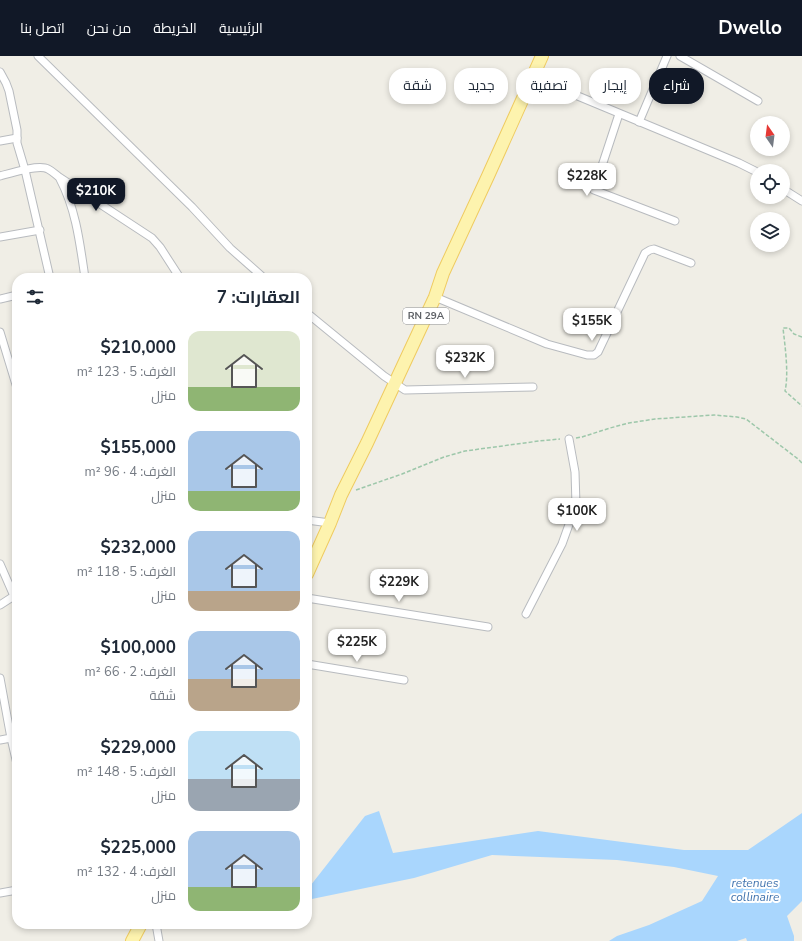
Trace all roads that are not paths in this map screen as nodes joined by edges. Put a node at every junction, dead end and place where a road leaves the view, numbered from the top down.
1 (38, 56) edge
2 (542, 56) edge
3 (667, 56) edge
4 (680, 56) edge
5 (537, 68) edge
6 (0, 72) edge
7 (581, 98) edge
8 (758, 101) dead end
9 (520, 104) edge
10 (619, 114) junction
11 (639, 122) junction
12 (17, 138) junction
13 (0, 141) edge
14 (750, 168) edge
15 (25, 170) junction
16 (0, 176) edge
17 (59, 177) junction
18 (790, 193) edge
19 (802, 201) edge
20 (675, 221) dead end
21 (40, 230) junction
22 (0, 237) edge
23 (691, 263) dead end
24 (49, 273) edge
25 (84, 273) edge
26 (177, 273) edge
27 (258, 273) edge
28 (12, 296) edge
29 (435, 297) junction
30 (0, 299) edge
31 (312, 317) edge
32 (0, 332) edge
33 (12, 372) edge
34 (395, 384) junction
35 (533, 387) dead end
36 (569, 438) dead end
37 (312, 521) edge
38 (330, 523) junction
39 (312, 563) edge
40 (0, 564) edge
41 (12, 587) edge
42 (12, 598) edge
43 (312, 599) edge
44 (0, 605) edge
45 (526, 614) dead end
46 (488, 627) dead end
47 (312, 665) edge
48 (0, 678) edge
49 (404, 680) dead end
50 (11, 738) junction
51 (0, 740) edge
52 (12, 742) edge
53 (12, 891) edge
54 (0, 893) edge
55 (138, 929) edge
56 (157, 929) edge
57 (132, 941) edge
58 (159, 941) edge

1 - 27 street
2 - 5 main road, RN 29A
3 - 11 street
4 - 8 street
6 - 12 street
7 - 10 street
9 - 29 main road, RN 29A
10 - 11 street
10 - 20 street
11 - 14 street
12 - 13 street
12 - 15 street
15 - 16 street
15 - 17 street
15 - 21 street
17 - 25 street
17 - 26 street
18 - 19 street
21 - 22 street
21 - 24 street
23 - 29 street
28 - 30 street
29 - 34 main road, RN 29A
31 - 34 street
32 - 33 street
34 - 35 street
34 - 38 main road, RN 29A
36 - 45 street
37 - 38 street
38 - 39 main road, RN 29A
40 - 41 street
42 - 44 street
43 - 46 street
47 - 49 street
48 - 50 street
50 - 51 street
50 - 52 street
53 - 54 street
55 - 57 main road
56 - 58 street

